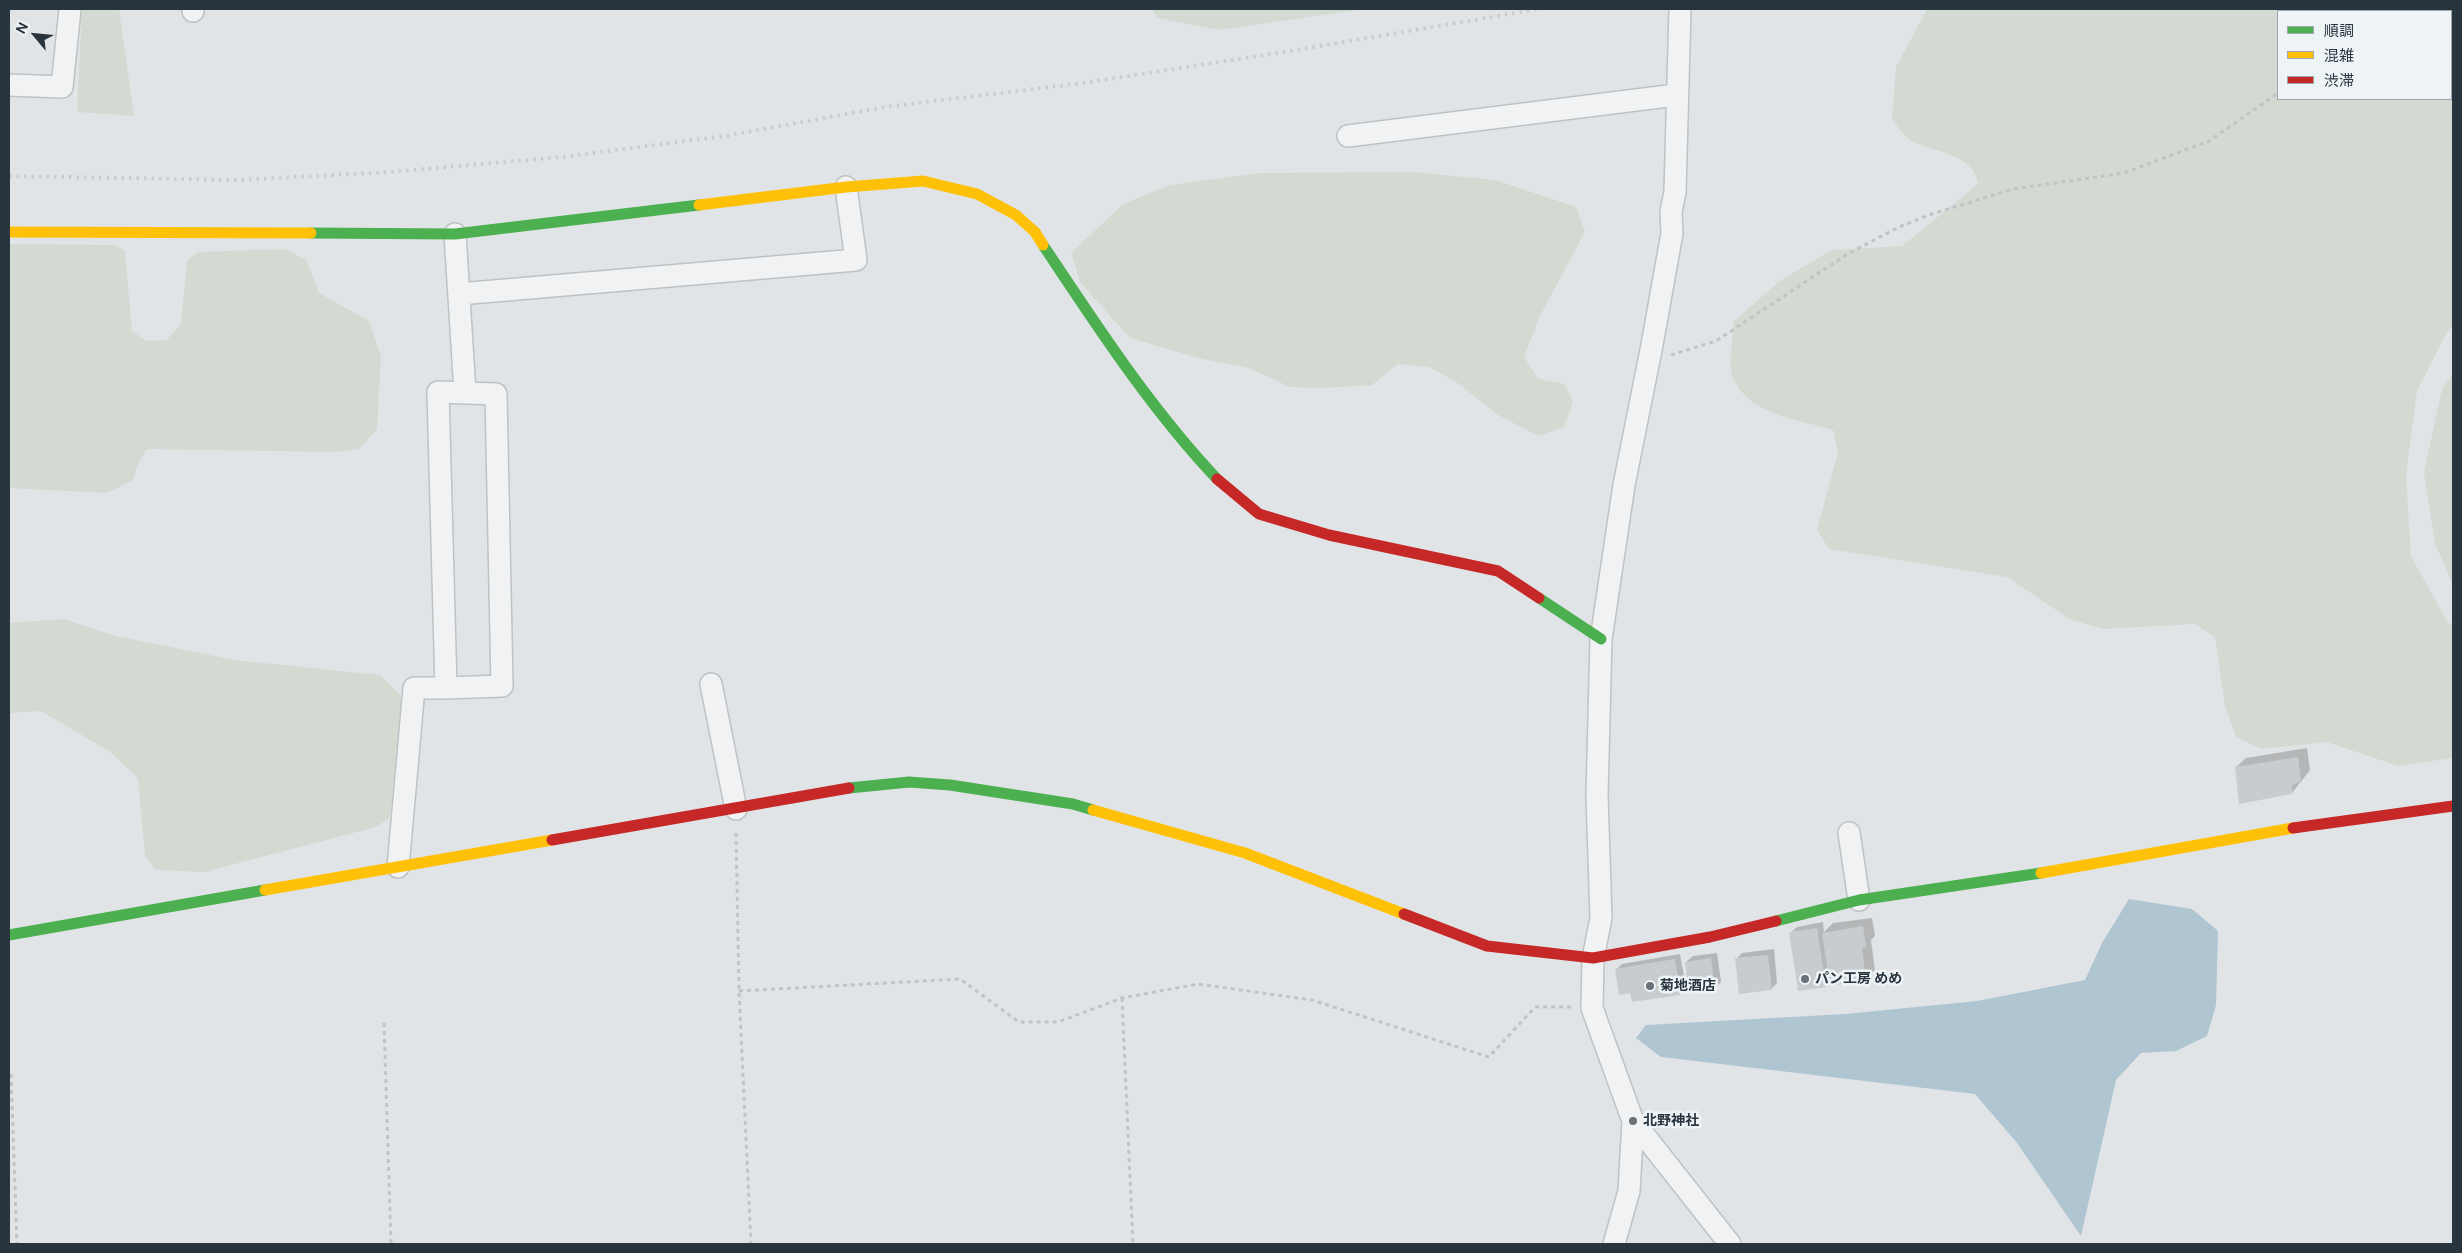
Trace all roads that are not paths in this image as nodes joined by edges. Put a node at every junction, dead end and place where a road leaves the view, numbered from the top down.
1 (70, 9) edge
2 (1680, 9) edge
3 (9, 85) edge
4 (1676, 95) junction
5 (1348, 136) dead end
6 (846, 187) junction
7 (9, 232) edge
8 (455, 234) junction
9 (460, 294) junction
10 (465, 392) junction
11 (1601, 639) junction
12 (711, 684) dead end
13 (446, 688) junction
14 (2453, 806) edge
15 (736, 808) junction
16 (1849, 833) dead end
17 (398, 867) junction
18 (1859, 900) junction
19 (9, 935) edge
20 (1593, 958) junction
21 (1633, 1121) junction
22 (1614, 1244) edge
23 (1730, 1244) edge

1 - 3 street
2 - 4 street
4 - 5 street
4 - 11 street
6 - 8 street
6 - 9 street
6 - 11 street
7 - 8 street
8 - 9 street
9 - 10 street
10 - 13 street
10 - 13 street
11 - 20 street
12 - 15 street
13 - 17 street
14 - 18 street
15 - 17 street
15 - 20 street
16 - 18 street
17 - 19 street
18 - 20 street
20 - 21 street
21 - 22 street
21 - 23 street

